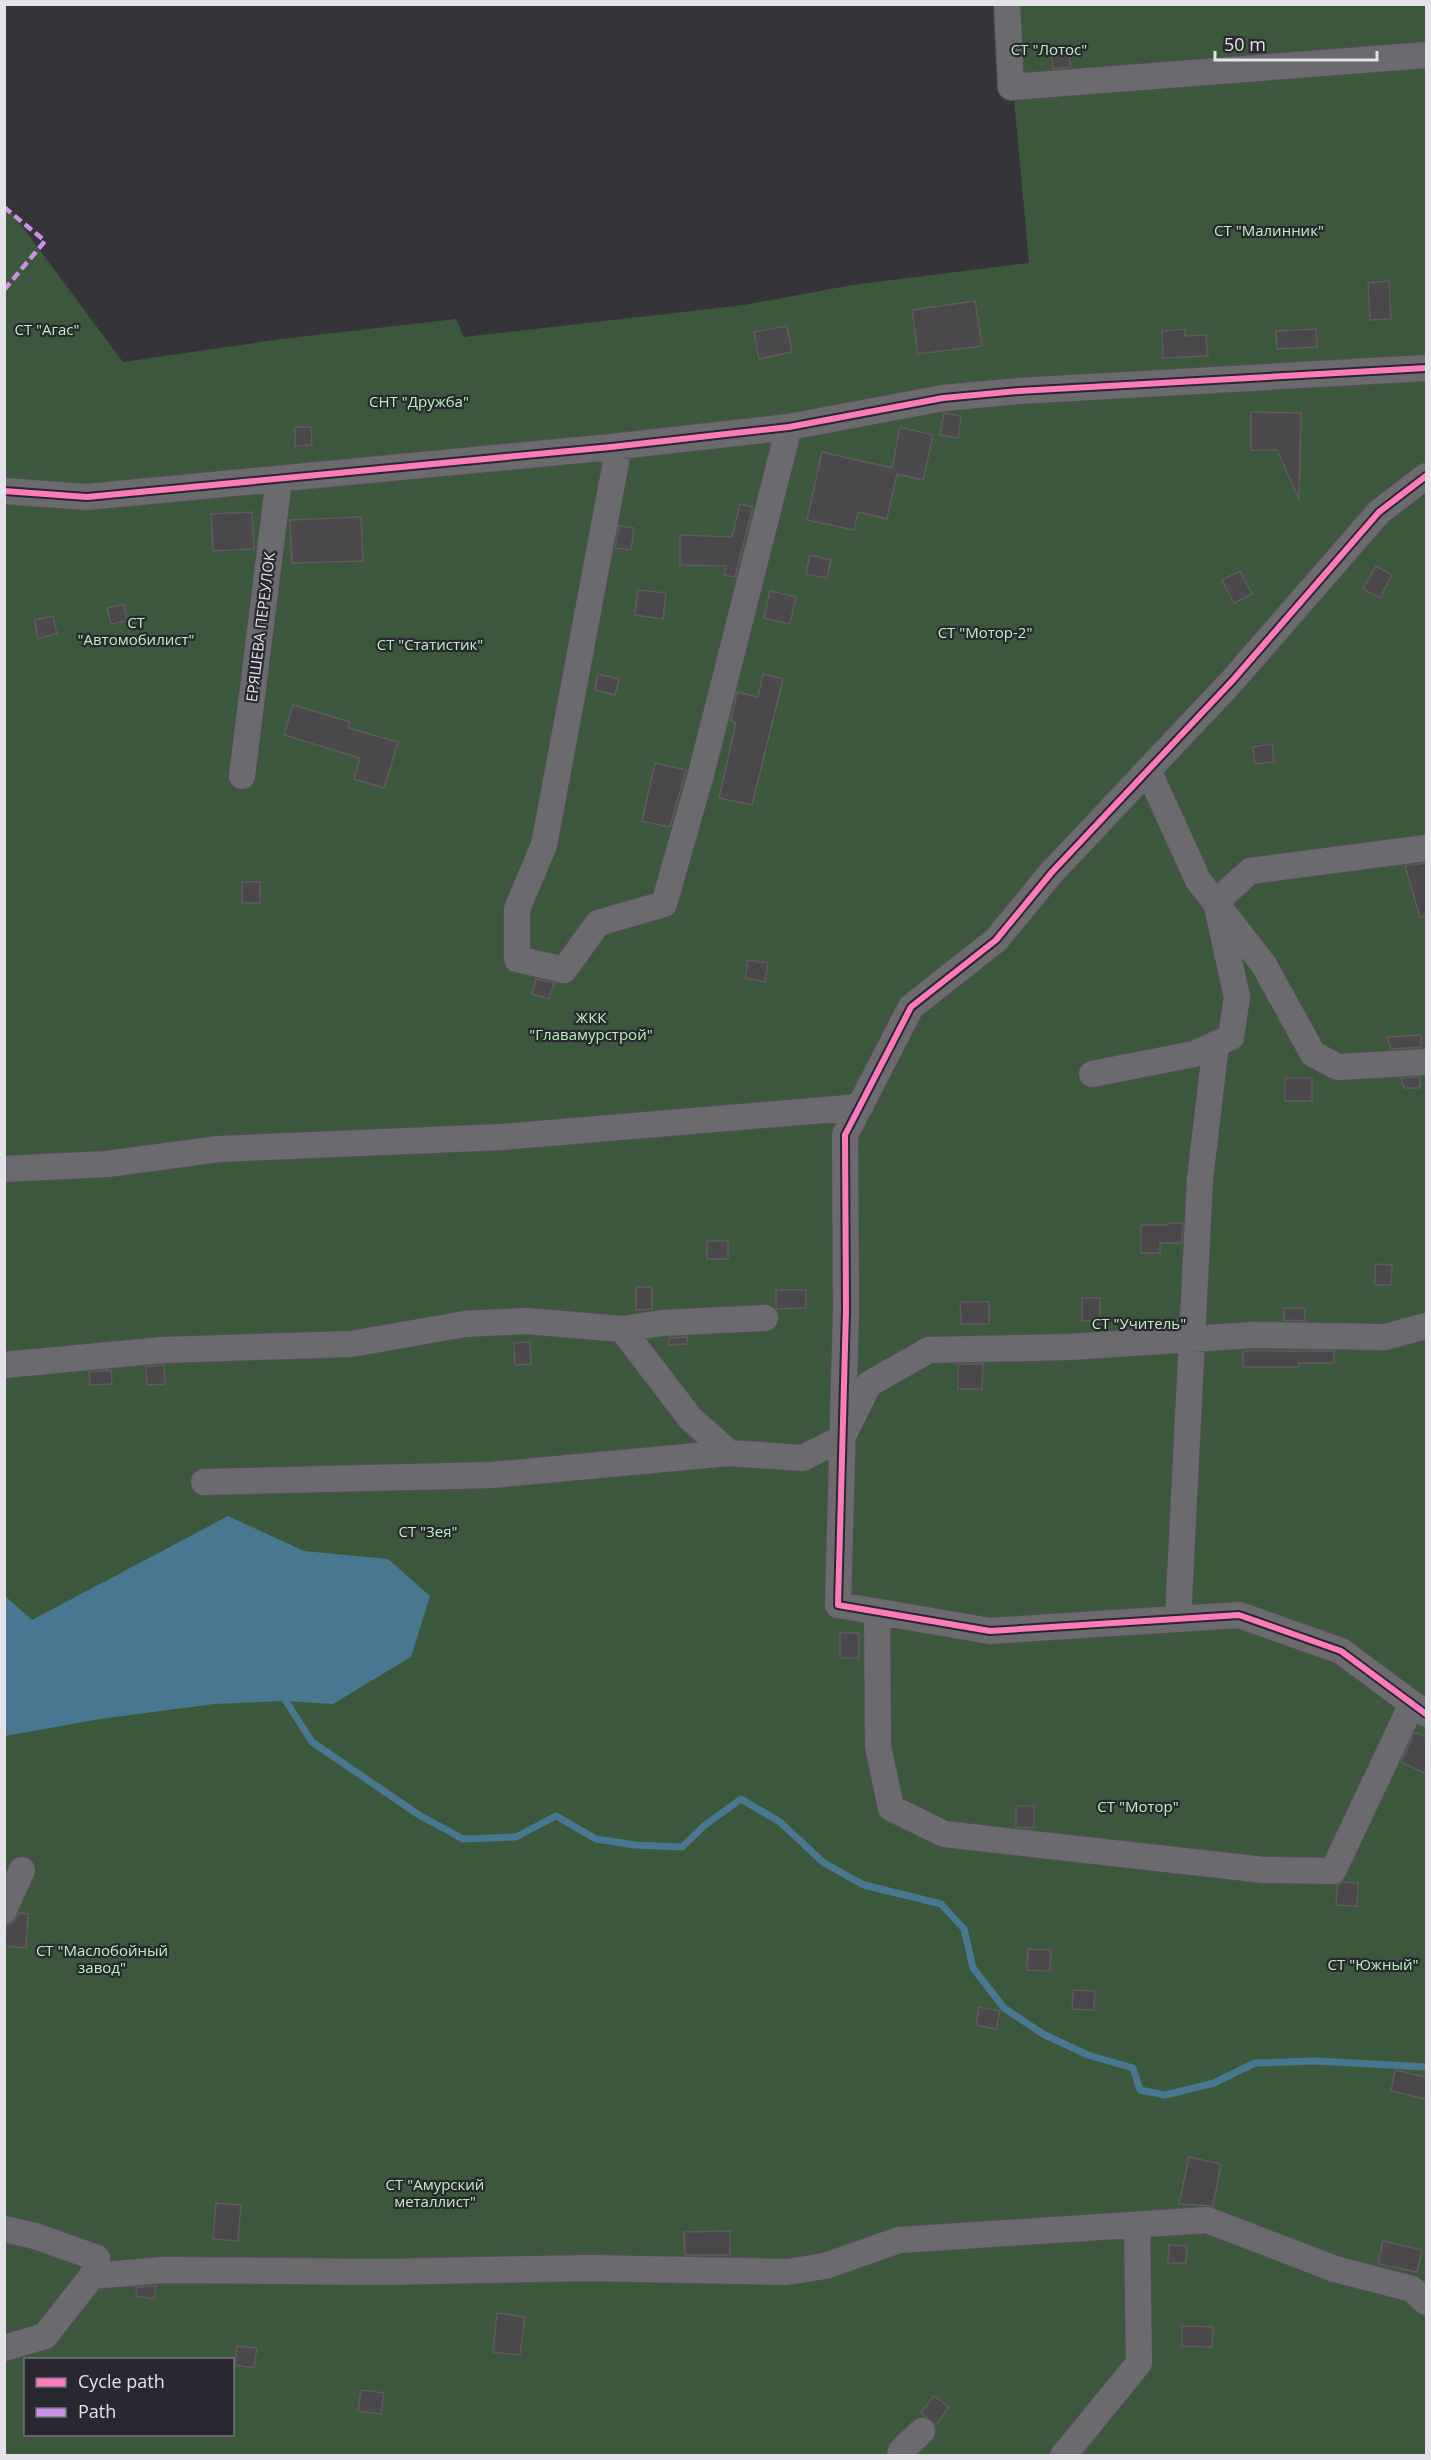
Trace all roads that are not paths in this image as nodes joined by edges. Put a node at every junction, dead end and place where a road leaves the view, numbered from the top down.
1 (1007, 4) edge
2 (1426, 55) edge
3 (1426, 368) edge
4 (789, 427) junction
5 (619, 446) junction
6 (1426, 476) edge
7 (279, 478) junction
8 (4, 490) edge
9 (1148, 770) junction
10 (243, 776) dead end
11 (1426, 848) edge
12 (1216, 902) junction
13 (1216, 1044) junction
14 (1426, 1062) edge
15 (1092, 1074) dead end
16 (860, 1107) junction
17 (4, 1169) edge
18 (765, 1318) dead end
19 (1426, 1326) edge
20 (622, 1329) junction
21 (1193, 1339) junction
22 (4, 1365) edge
23 (842, 1438) junction
24 (729, 1453) junction
25 (204, 1482) dead end
26 (877, 1612) junction
27 (1178, 1619) junction
28 (1419, 1709) edge
29 (22, 1870) dead end
30 (4, 1910) edge
31 (1137, 2225) junction
32 (4, 2229) edge
33 (92, 2276) junction
34 (1426, 2302) edge
35 (4, 2348) edge
36 (922, 2431) dead end
37 (900, 2456) edge
38 (1063, 2456) edge

1 - 2 street
3 - 4 street
4 - 5 street
4 - 5 street
5 - 7 street
6 - 9 street
7 - 8 street
7 - 10 street, ЕРЯШЕВА ПЕРЕУЛОК
9 - 12 street
9 - 16 street
11 - 12 street
12 - 13 street
12 - 14 street
13 - 15 street
13 - 21 street
16 - 17 street
16 - 23 street
18 - 20 street
19 - 21 street
20 - 22 street
20 - 24 street
21 - 23 street
21 - 27 street
23 - 24 street
23 - 26 street
24 - 25 street
26 - 27 street
26 - 28 street
27 - 28 street
29 - 30 street
31 - 33 street
31 - 34 street
31 - 38 street
32 - 33 street
33 - 35 street
36 - 37 street

